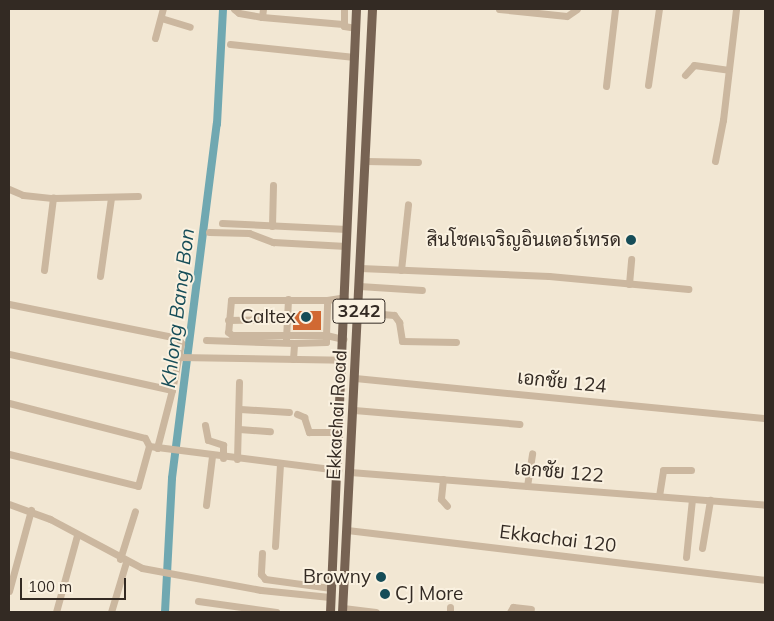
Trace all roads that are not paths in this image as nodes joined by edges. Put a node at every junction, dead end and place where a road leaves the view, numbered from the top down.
1 (163, 9) edge
2 (234, 9) edge
3 (344, 9) edge
4 (356, 9) edge
5 (372, 9) edge
6 (498, 9) edge
7 (576, 9) edge
8 (615, 9) edge
9 (660, 9) edge
10 (736, 9) edge
11 (250, 12) edge
12 (263, 13) edge
13 (161, 18) junction
14 (343, 24) junction
15 (190, 27) dead end
16 (355, 28) junction
17 (155, 38) dead end
18 (230, 44) dead end
19 (354, 57) junction
20 (729, 70) junction
21 (685, 75) dead end
22 (648, 85) dead end
23 (606, 86) dead end
24 (351, 135) junction
25 (367, 137) junction
26 (366, 161) junction
27 (715, 161) dead end
28 (418, 162) dead end
29 (273, 185) dead end
30 (9, 189) edge
31 (138, 196) dead end
32 (54, 198) junction
33 (111, 198) junction
34 (408, 204) dead end
35 (222, 223) dead end
36 (272, 226) junction
37 (347, 229) junction
38 (209, 232) dead end
39 (346, 246) junction
40 (631, 259) dead end
41 (360, 268) junction
42 (44, 270) dead end
43 (401, 270) junction
44 (100, 276) dead end
45 (629, 284) junction
46 (359, 286) junction
47 (688, 289) dead end
48 (422, 290) dead end
49 (345, 297) junction
50 (288, 299) junction
51 (326, 300) junction
52 (9, 304) edge
53 (359, 312) junction
54 (286, 319) junction
55 (228, 320) junction
56 (326, 335) junction
57 (344, 339) junction
58 (206, 340) dead end
59 (286, 340) junction
60 (456, 342) dead end
61 (294, 343) junction
62 (9, 354) edge
63 (181, 357) junction
64 (293, 359) junction
65 (343, 360) junction
66 (355, 378) junction
67 (239, 382) dead end
68 (172, 390) junction
69 (9, 403) edge
70 (240, 409) junction
71 (354, 410) junction
72 (289, 412) dead end
73 (297, 414) dead end
74 (765, 418) edge
75 (519, 424) dead end
76 (205, 425) dead end
77 (239, 429) junction
78 (270, 431) dead end
79 (340, 432) junction
80 (149, 446) junction
81 (157, 448) junction
82 (532, 453) dead end
83 (9, 454) edge
84 (212, 456) junction
85 (224, 458) junction
86 (237, 458) junction
87 (280, 464) junction
88 (338, 470) junction
89 (691, 470) dead end
90 (350, 472) junction
91 (443, 479) junction
92 (527, 486) junction
93 (659, 496) junction
94 (692, 499) junction
95 (710, 500) junction
96 (9, 504) edge
97 (206, 505) dead end
98 (765, 505) edge
99 (447, 506) dead end
100 (31, 510) junction
101 (135, 511) dead end
102 (347, 530) junction
103 (77, 535) junction
104 (275, 546) dead end
105 (702, 548) dead end
106 (262, 553) dead end
107 (686, 557) dead end
108 (123, 561) junction
109 (765, 580) edge
110 (9, 591) edge
111 (331, 592) junction
112 (198, 601) dead end
113 (342, 610) edge
114 (531, 610) dead end
115 (56, 612) edge
116 (111, 612) edge
117 (276, 612) edge
118 (330, 612) edge
119 (376, 612) edge
120 (510, 612) edge

1 - 13 street
2 - 11 street
3 - 14 street
4 - 16 main road, Ekkachai Road / 3242
5 - 25 main road, Ekkachai Road / 3242
6 - 7 street
8 - 23 street
9 - 22 street
10 - 20 street
11 - 12 street
12 - 14 street
13 - 15 street
13 - 17 street
14 - 16 street
16 - 19 main road, Ekkachai Road / 3242
18 - 19 street
19 - 24 main road, Ekkachai Road / 3242
20 - 21 street
20 - 27 street
24 - 25 main road
24 - 37 main road, Ekkachai Road / 3242
25 - 26 main road, Ekkachai Road / 3242
26 - 28 street
26 - 41 main road, Ekkachai Road / 3242
29 - 36 street
30 - 32 street
31 - 33 street
32 - 33 street
32 - 42 street
33 - 44 street
34 - 43 street
35 - 36 street
36 - 37 street
37 - 39 main road, Ekkachai Road / 3242
38 - 39 street
39 - 49 main road, Ekkachai Road / 3242
40 - 45 street
41 - 43 street
41 - 46 main road, Ekkachai Road / 3242
43 - 45 street
45 - 47 street
46 - 48 street
46 - 53 main road, Ekkachai Road / 3242
49 - 51 street
49 - 57 main road, Ekkachai Road / 3242
50 - 51 street
50 - 54 street
50 - 55 street
51 - 56 street
52 - 63 street
53 - 60 street
53 - 66 main road, Ekkachai Road / 3242
54 - 55 street
54 - 59 street
55 - 59 street
56 - 57 street
56 - 59 street
56 - 61 street
57 - 65 main road, Ekkachai Road / 3242
58 - 59 street
59 - 61 street
61 - 64 street
62 - 68 street
63 - 64 street
63 - 68 street
64 - 65 street
65 - 79 main road, Ekkachai Road / 3242
66 - 71 main road, Ekkachai Road / 3242
66 - 74 street, เอกชัย 124
67 - 70 street
68 - 81 street
69 - 80 street
70 - 72 street
70 - 77 street
71 - 75 street
71 - 90 main road, Ekkachai Road / 3242
73 - 79 street
76 - 85 street
77 - 78 street
77 - 86 street
79 - 88 main road, Ekkachai Road / 3242
80 - 81 street
80 - 83 street
81 - 84 street
82 - 92 street
84 - 85 street
84 - 97 street
85 - 86 street
86 - 87 street
87 - 88 street
87 - 104 street
88 - 111 main road, Ekkachai Road / 3242
89 - 93 street
90 - 91 street, เอกชัย 122
90 - 102 main road, Ekkachai Road / 3242
91 - 92 street, เอกชัย 122
91 - 99 street
92 - 93 street, เอกชัย 122
93 - 94 street, เอกชัย 122
94 - 95 street, เอกชัย 122
94 - 107 street
95 - 98 street, เอกชัย 122
95 - 105 street
96 - 100 street
100 - 103 street
100 - 110 street
101 - 108 street
102 - 109 street, Ekkachai 120
102 - 113 main road, Ekkachai Road / 3242
103 - 108 street
103 - 115 street
106 - 111 street
108 - 111 street
108 - 116 street
111 - 118 main road, Ekkachai Road / 3242
112 - 117 street
113 - 119 street
114 - 120 street

